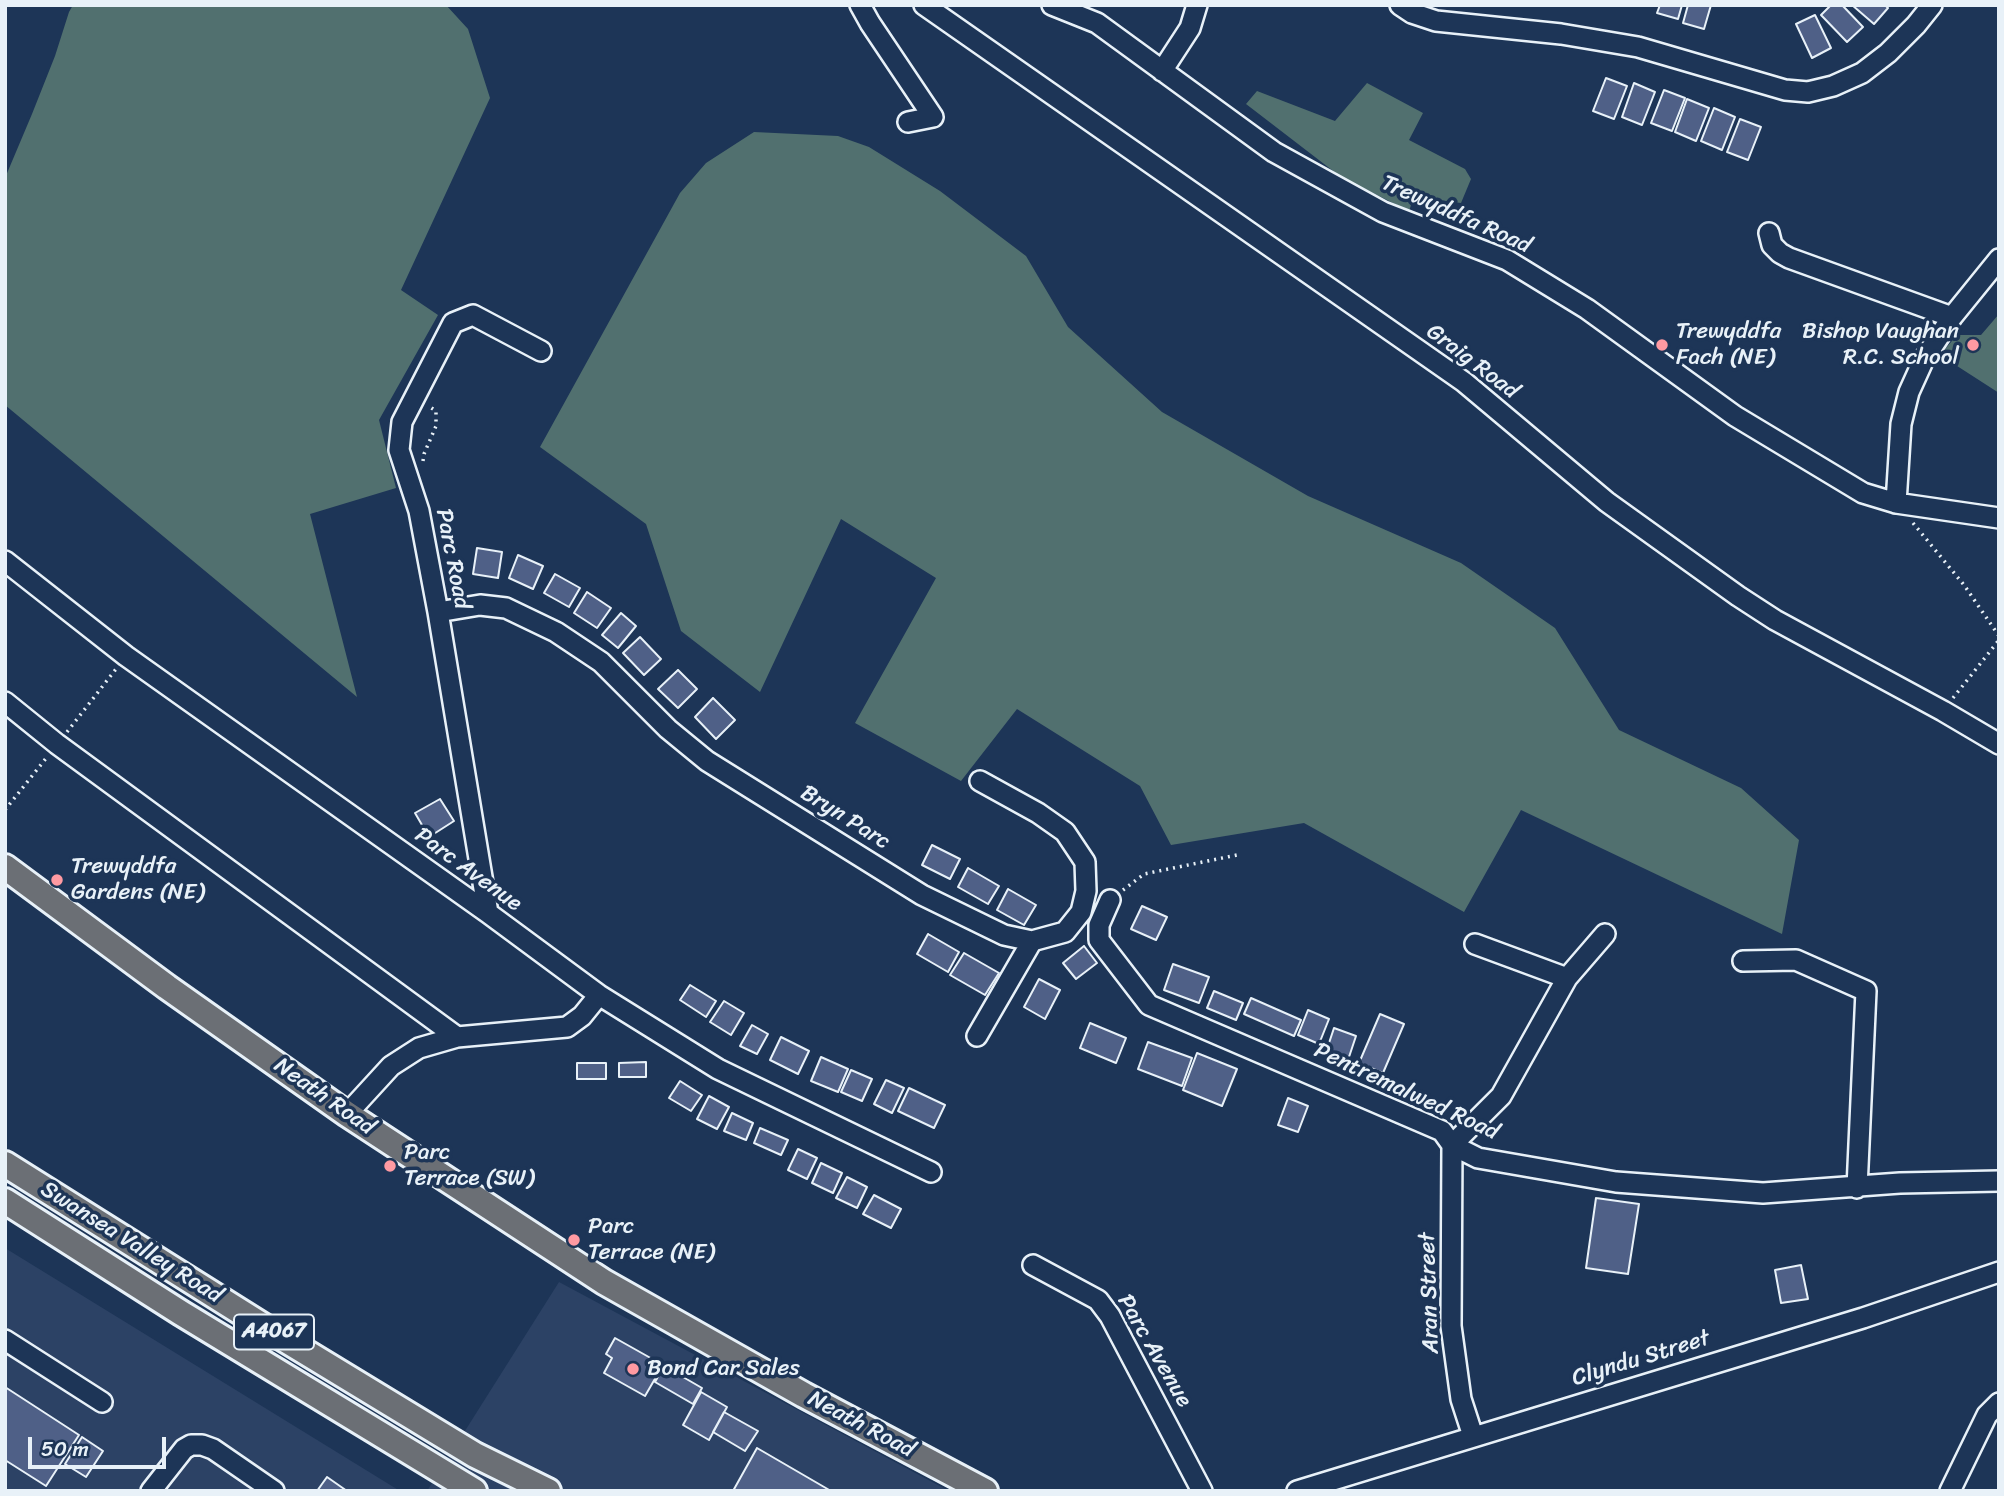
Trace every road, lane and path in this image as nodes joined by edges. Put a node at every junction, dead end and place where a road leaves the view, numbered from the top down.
1 (860, 5) edge
2 (924, 5) edge
3 (1052, 5) edge
4 (1197, 5) edge
5 (1400, 5) edge
6 (1932, 5) edge
7 (1162, 71) junction
8 (908, 122) dead end
9 (1769, 233) dead end
10 (1999, 258) edge
11 (1952, 317) junction
12 (541, 351) dead end
13 (412, 403) junction
14 (422, 466) dead end
15 (1896, 503) junction
16 (1999, 518) edge
17 (5, 561) edge
18 (438, 612) junction
19 (1999, 638) edge
20 (108, 679) dead end
21 (5, 702) edge
22 (1943, 711) junction
23 (57, 744) junction
24 (1999, 744) edge
25 (41, 764) dead end
26 (980, 781) dead end
27 (5, 810) edge
28 (1237, 855) dead end
29 (5, 867) edge
30 (1110, 900) joint
31 (488, 914) junction
32 (1605, 934) dead end
33 (1032, 941) junction
34 (1475, 944) dead end
35 (1742, 961) dead end
36 (1567, 978) junction
37 (599, 995) junction
38 (977, 1036) dead end
39 (457, 1037) junction
40 (347, 1114) junction
41 (1452, 1145) junction
42 (5, 1164) edge
43 (931, 1172) dead end
44 (1999, 1181) edge
45 (1857, 1188) junction
46 (5, 1201) edge
47 (1033, 1265) dead end
48 (1999, 1272) edge
49 (5, 1340) edge
50 (102, 1402) dead end
51 (1999, 1403) edge
52 (1473, 1436) junction
53 (152, 1491) edge
54 (274, 1491) edge
55 (474, 1491) edge
56 (548, 1491) edge
57 (985, 1491) edge
58 (1202, 1491) edge
59 (1297, 1491) edge
60 (1950, 1491) edge

1 - 8 street
2 - 22 street, Graig Road
3 - 7 street, Trewyddfa Road
4 - 7 street
5 - 6 street
7 - 15 street, Trewyddfa Road
9 - 11 street
10 - 11 street
11 - 15 street
12 - 13 street, Parc Road
13 - 14 path
13 - 18 street, Parc Road
15 - 16 street, Trewyddfa Road
15 - 19 path
17 - 31 street, Parc Avenue
18 - 31 street, Parc Road
18 - 33 street, Bryn Parc
19 - 22 path
20 - 23 path
21 - 23 street
22 - 24 street, Graig Road
23 - 39 street
25 - 27 path
26 - 33 street
28 - 30 path
29 - 40 main road, Neath Road
30 - 41 street, Pentremalwed Road
31 - 37 street, Parc Avenue
32 - 36 street
33 - 38 street
34 - 36 street
35 - 45 street
36 - 41 street
37 - 39 street
37 - 43 street, Parc Avenue
39 - 40 street
40 - 57 main road, Neath Road
41 - 45 street, Pentremalwed Road
41 - 52 street, Aran Street
42 - 56 main road, Swansea Valley Road / A4067
44 - 45 street, Pentremalwed Road
46 - 55 main road, Swansea Valley Road / A4067
47 - 58 street, Parc Avenue
48 - 52 street, Clyndu Street
49 - 50 street
51 - 60 street
52 - 59 street, Clyndu Street
53 - 54 street

